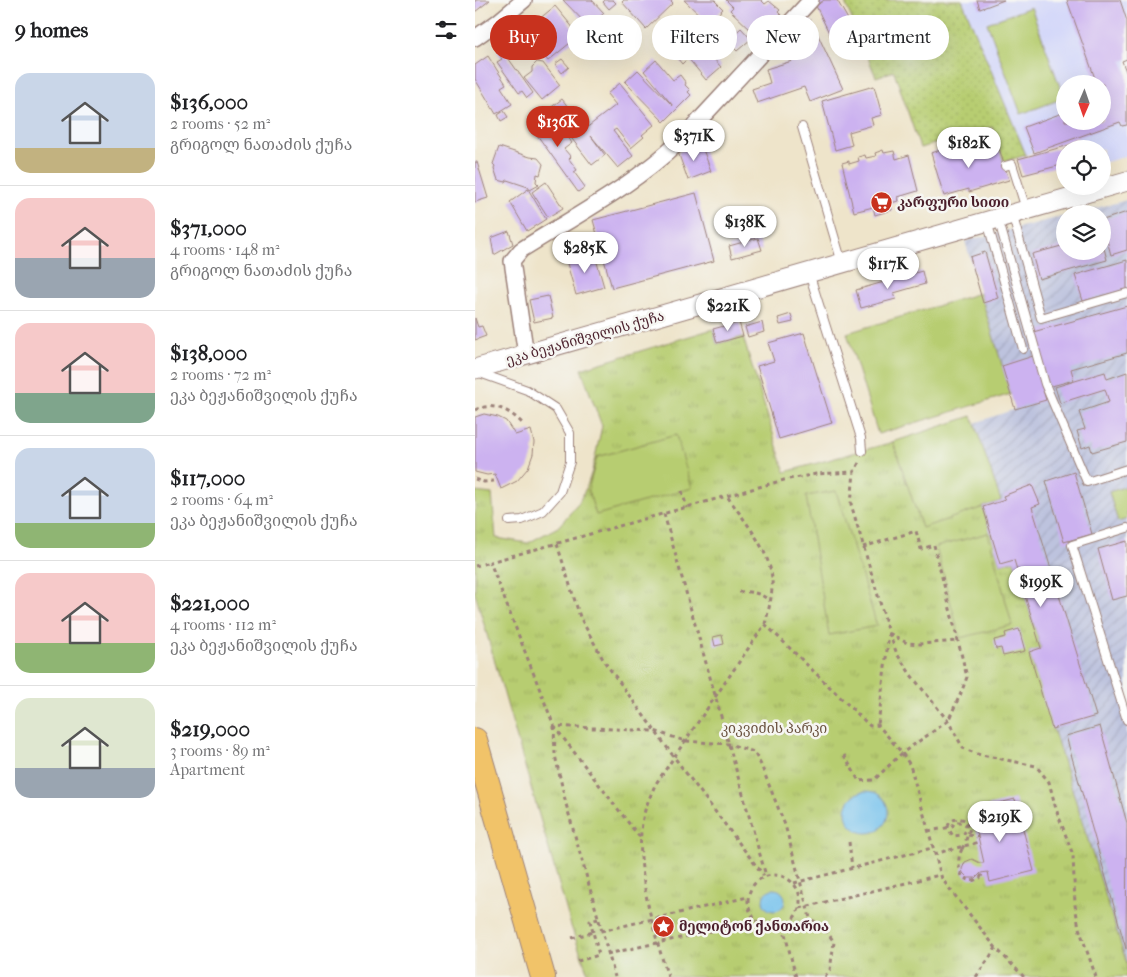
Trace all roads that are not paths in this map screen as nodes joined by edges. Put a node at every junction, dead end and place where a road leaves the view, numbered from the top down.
1 (524, 0) edge
2 (811, 0) edge
3 (475, 38) edge
4 (802, 127) dead end
5 (1005, 166) dead end
6 (1127, 181) edge
7 (1006, 215) junction
8 (842, 263) junction
9 (809, 273) junction
10 (1127, 293) edge
11 (1023, 349) dead end
12 (526, 355) junction
13 (475, 370) edge
14 (862, 451) dead end
15 (1127, 468) edge
16 (509, 521) dead end
17 (1127, 528) edge
18 (1127, 719) edge
19 (475, 740) edge
20 (543, 977) edge

1 - 3 street
2 - 12 street
4 - 8 lane
5 - 7 lane
6 - 7 street, ეკა ბეჟანიშვილის ქუჩა
7 - 8 street, ეკა ბეჟანიშვილის ქუჩა
7 - 10 lane
7 - 11 lane
7 - 15 lane
8 - 9 street, ეკა ბეჟანიშვილის ქუჩა
9 - 12 street, ეკა ბეჟანიშვილის ქუჩა
9 - 14 lane
12 - 13 street, ეკა ბეჟანიშვილის ქუჩა
13 - 16 lane
17 - 18 lane
19 - 20 main road

